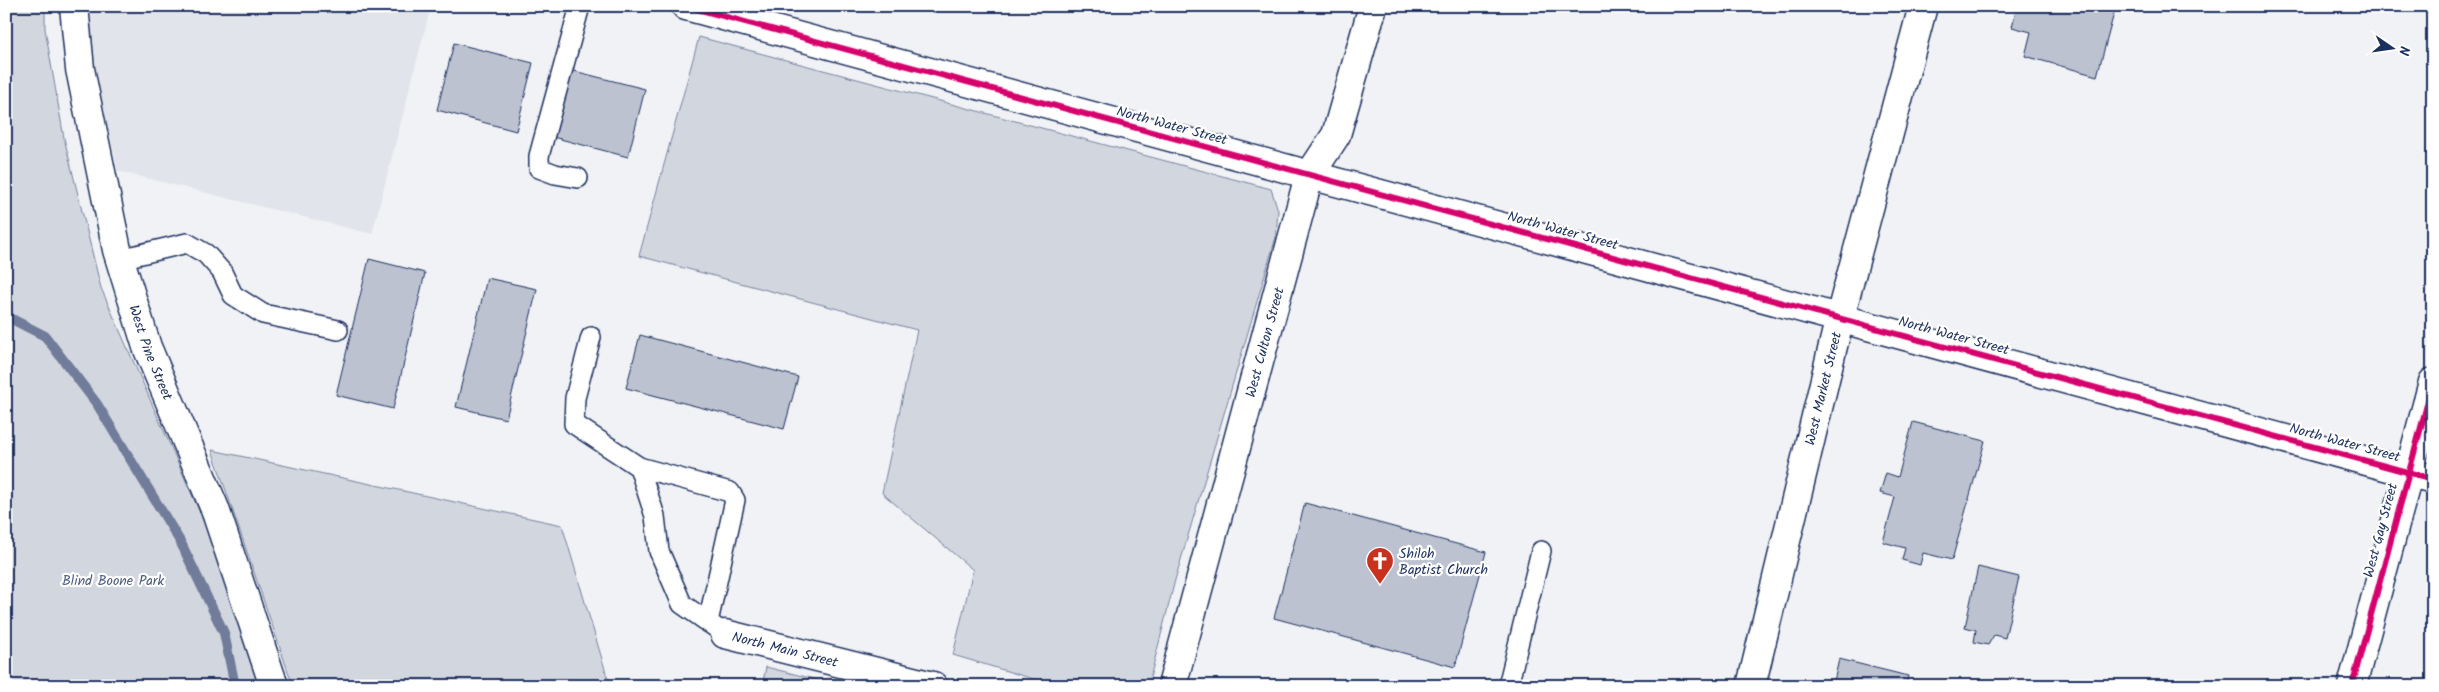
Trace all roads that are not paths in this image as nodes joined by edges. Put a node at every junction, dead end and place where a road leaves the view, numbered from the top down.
1 (74, 6) edge
2 (580, 6) edge
3 (686, 6) edge
4 (1373, 6) edge
5 (1923, 6) edge
6 (1309, 176) junction
7 (578, 178) dead end
8 (120, 259) junction
9 (1840, 317) junction
10 (338, 330) dead end
11 (591, 338) dead end
12 (2433, 382) edge
13 (639, 467) junction
14 (2420, 476) edge
15 (1541, 551) dead end
16 (717, 628) junction
17 (274, 686) edge
18 (933, 686) edge
19 (1172, 686) edge
20 (1508, 686) edge
21 (1751, 686) edge
22 (2352, 686) edge

1 - 8 street, West Pine Street
2 - 7 lane
3 - 6 street, North Water Street
4 - 6 street, West Culton Street
5 - 9 street, West Market Street
6 - 9 street, North Water Street
6 - 19 street, West Culton Street
8 - 10 lane
8 - 17 street, West Pine Street
9 - 14 street, North Water Street
9 - 21 street, West Market Street
11 - 13 lane
12 - 14 street, West Gay Street
13 - 16 lane
13 - 16 lane
14 - 22 street, West Gay Street
15 - 20 lane
16 - 18 street, North Main Street

